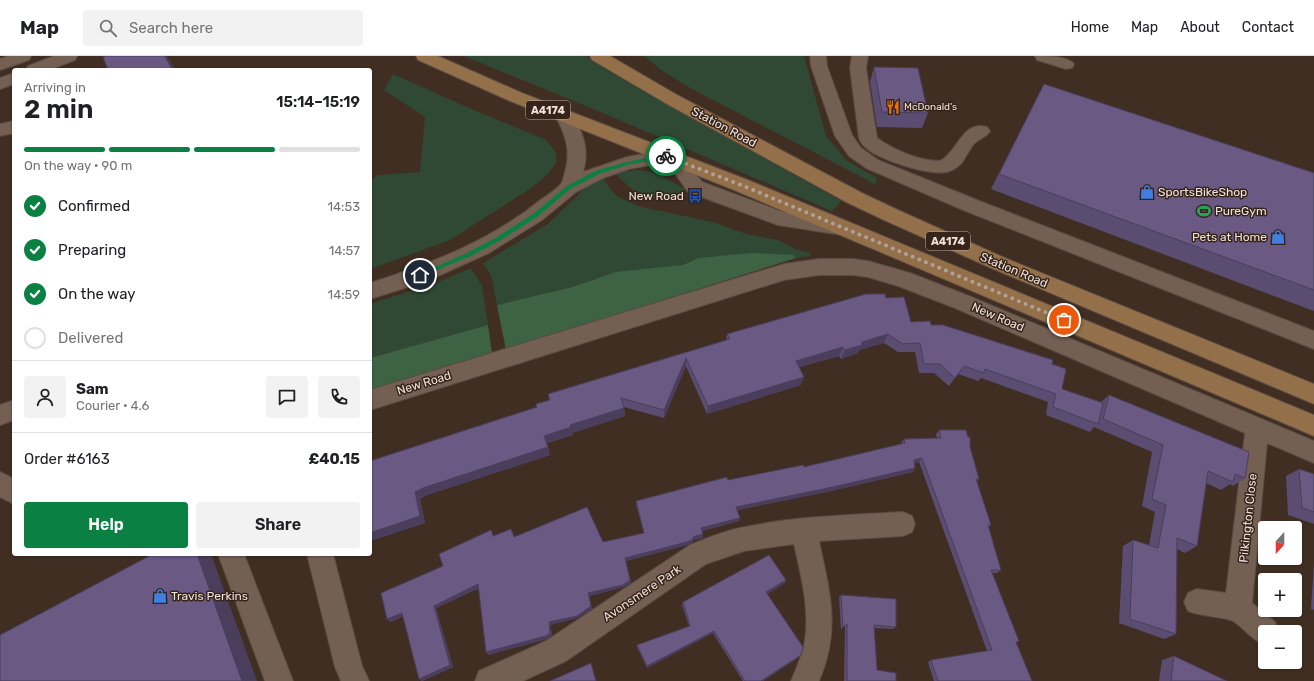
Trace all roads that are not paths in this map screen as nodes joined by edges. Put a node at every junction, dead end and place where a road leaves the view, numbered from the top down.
1 (24, 56) edge
2 (69, 56) edge
3 (424, 56) edge
4 (598, 56) edge
5 (818, 56) edge
6 (860, 56) edge
7 (1043, 56) edge
8 (1066, 64) dead end
9 (0, 65) edge
10 (39, 68) edge
11 (12, 79) edge
12 (0, 84) edge
13 (565, 117) junction
14 (12, 127) edge
15 (0, 130) edge
16 (981, 131) dead end
17 (670, 157) junction
18 (568, 187) junction
19 (845, 229) joint
20 (372, 290) edge
21 (1314, 340) edge
22 (1314, 394) edge
23 (372, 399) edge
24 (12, 411) edge
25 (0, 415) edge
26 (1314, 426) edge
27 (1257, 428) junction
28 (1314, 452) edge
29 (0, 483) edge
30 (12, 492) edge
31 (903, 524) dead end
32 (804, 530) junction
33 (232, 556) edge
34 (321, 556) edge
35 (1197, 602) dead end
36 (1238, 608) junction
37 (1258, 626) edge
38 (279, 681) edge
39 (355, 681) edge
40 (489, 681) edge
41 (805, 681) edge

1 - 9 street
2 - 10 street
3 - 13 main road, A4174
4 - 22 main road, Station Road / A4174
5 - 21 street
6 - 16 street
7 - 8 street
11 - 12 street
13 - 17 main road, A4174
13 - 18 street
14 - 15 street
17 - 18 street
17 - 19 street
18 - 20 street
19 - 26 main road, A4174
23 - 27 street, New Road
24 - 25 street
27 - 28 street, New Road
27 - 36 street, Pilkington Close
29 - 30 street
31 - 32 street, Avonsmere Park
32 - 40 street, Avonsmere Park
32 - 41 street
33 - 38 street
34 - 39 street
35 - 36 street
36 - 37 street

